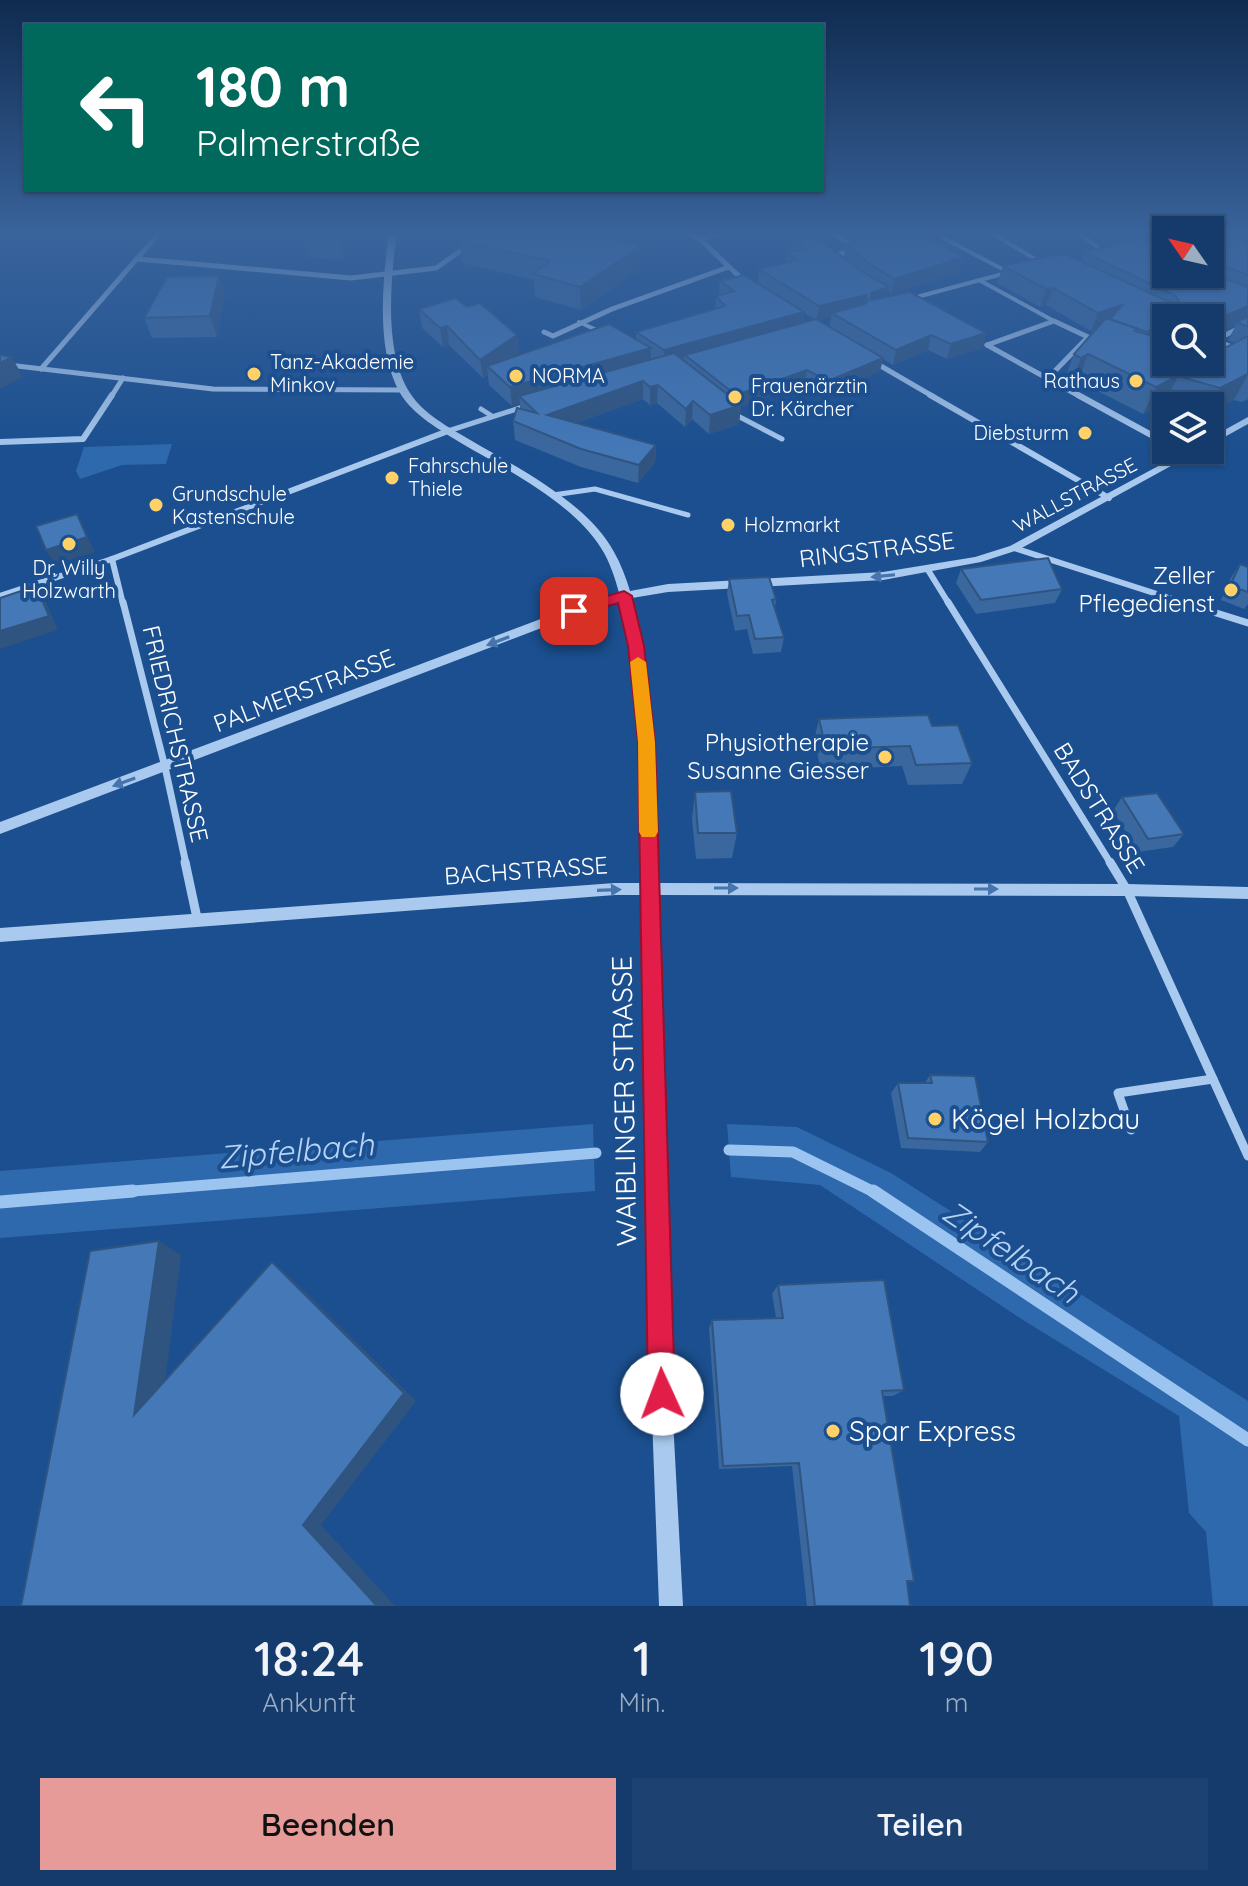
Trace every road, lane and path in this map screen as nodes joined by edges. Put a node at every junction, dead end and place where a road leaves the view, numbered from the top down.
1 (97, 306) edge
2 (389, 306) edge
3 (623, 306) edge
4 (916, 306) edge
5 (1026, 306) edge
6 (920, 308) edge
7 (1054, 321) junction
8 (579, 322) junction
9 (1248, 324) edge
10 (544, 332) dead end
11 (1224, 334) edge
12 (974, 338) edge
13 (615, 339) edge
14 (1224, 344) edge
15 (987, 345) junction
16 (1245, 353) edge
17 (1230, 357) edge
18 (873, 361) edge
19 (0, 364) edge
20 (41, 369) junction
21 (123, 378) junction
22 (1047, 379) junction
23 (403, 390) junction
24 (533, 404) edge
25 (481, 409) dead end
26 (729, 411) edge
27 (492, 416) junction
28 (1248, 420) edge
29 (448, 431) junction
30 (1224, 434) edge
31 (1152, 435) edge
32 (782, 439) dead end
33 (0, 442) edge
34 (1167, 464) edge
35 (553, 495) junction
36 (1109, 498) junction
37 (688, 515) dead end
38 (1014, 548) junction
39 (112, 559) junction
40 (928, 570) junction
41 (0, 596) edge
42 (624, 596) junction
43 (1248, 623) edge
44 (165, 767) junction
45 (0, 828) edge
46 (648, 888) junction
47 (1127, 890) junction
48 (1248, 893) edge
49 (197, 918) junction
50 (0, 935) edge
51 (1213, 1079) junction
52 (1131, 1130) dead end
53 (1248, 1156) edge
54 (671, 1606) edge

1 - 20 street
2 - 23 street
3 - 8 street
4 - 6 street
5 - 7 street
7 - 15 street
7 - 22 street
8 - 10 street
8 - 13 street
9 - 11 street
12 - 15 street
14 - 16 street
15 - 22 street
16 - 17 street
18 - 36 street
19 - 20 street
20 - 21 street
21 - 23 street
21 - 33 street
22 - 31 street
23 - 29 street
24 - 27 street
25 - 27 street
26 - 32 street
27 - 29 street
28 - 30 street
29 - 35 street
29 - 39 street
34 - 36 street, WALLSTRASSE
35 - 37 street
35 - 42 street
36 - 38 street, WALLSTRASSE
38 - 40 street, RINGSTRASSE
38 - 43 street
39 - 41 street
39 - 44 street, FRIEDRICHSTRASSE
40 -> 42 street, RINGSTRASSE
40 - 47 street, BADSTRASSE
42 -> 44 street, PALMERSTRASSE
42 - 46 street, WAIBLINGER STRASSE
44 -> 45 street, PALMERSTRASSE
44 - 49 street, FRIEDRICHSTRASSE
46 -> 47 street, BACHSTRASSE
49 -> 46 street, BACHSTRASSE
46 - 54 street, WAIBLINGER STRASSE
47 - 48 street, BACHSTRASSE
47 - 51 street, BADSTRASSE
49 - 50 street, BACHSTRASSE
51 - 52 street
51 - 53 street, BADSTRASSE

